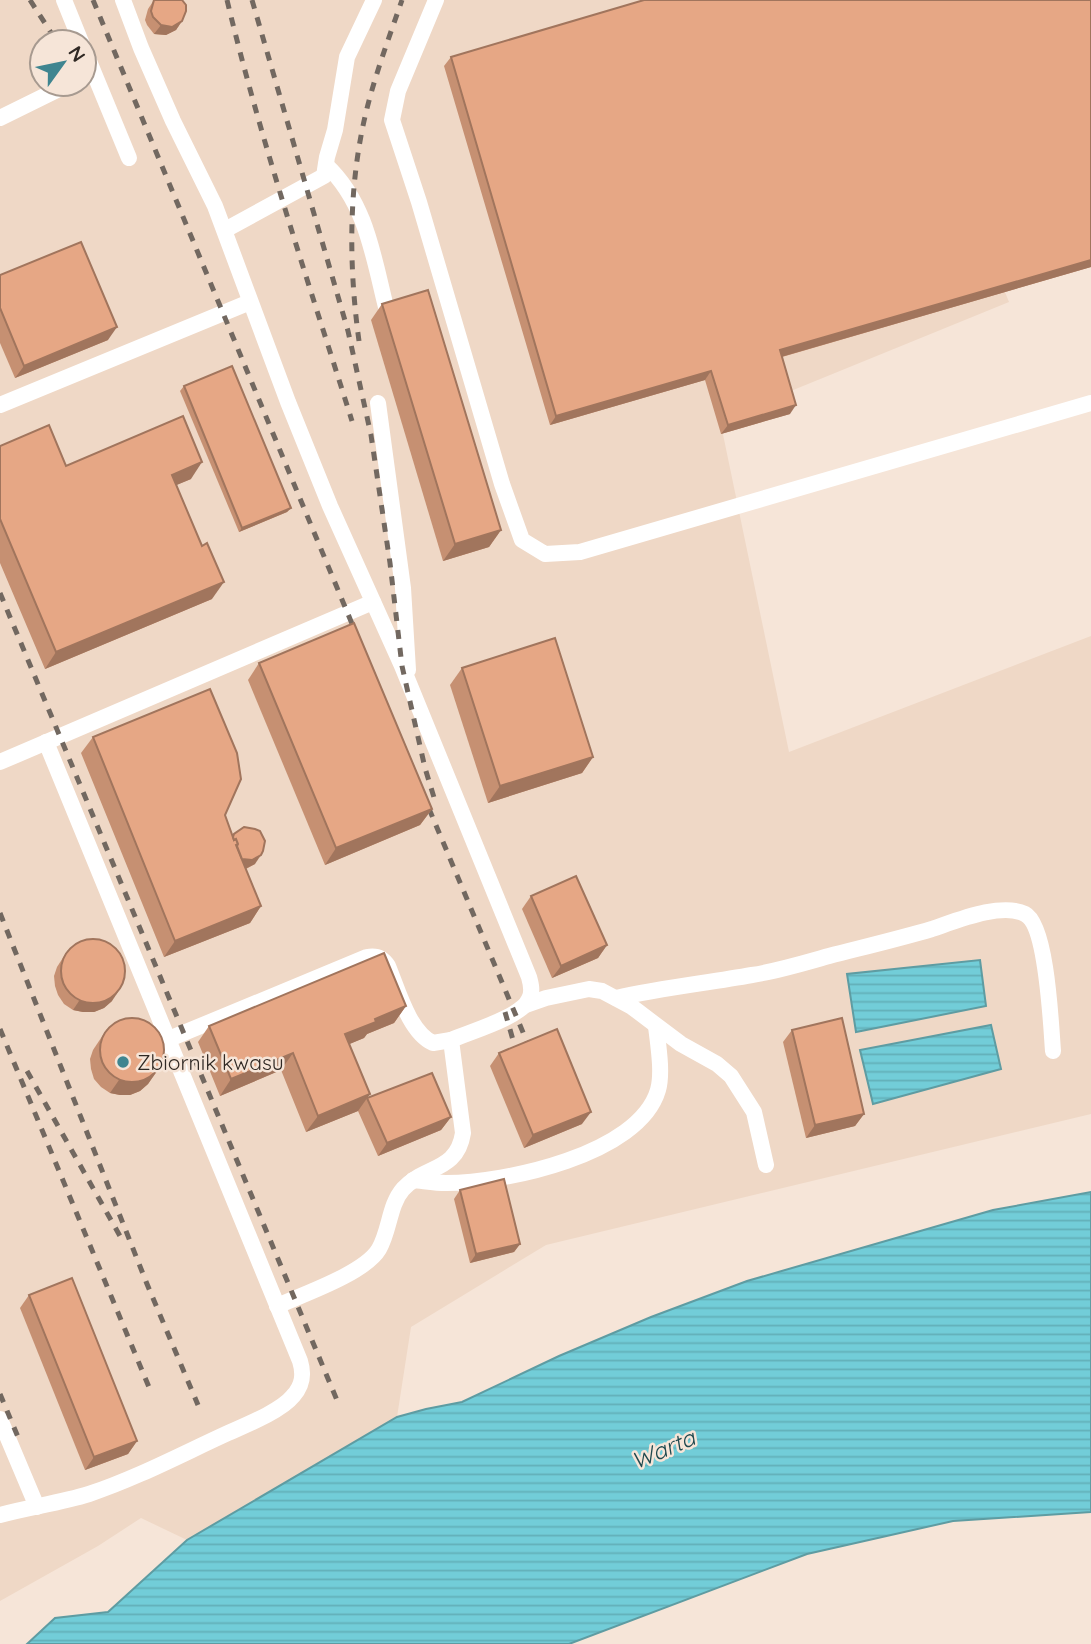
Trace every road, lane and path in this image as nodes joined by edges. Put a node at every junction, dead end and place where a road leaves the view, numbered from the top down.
1 (64, 0) edge
2 (123, 0) edge
3 (374, 0) edge
4 (436, 0) edge
5 (75, 28) edge
6 (98, 94) edge
7 (41, 98) edge
8 (0, 118) edge
9 (129, 158) dead end
10 (326, 165) junction
11 (225, 230) junction
12 (250, 302) junction
13 (388, 315) edge
14 (378, 403) dead end
15 (1091, 403) edge
16 (0, 405) edge
17 (373, 602) junction
18 (409, 683) junction
19 (46, 742) junction
20 (0, 762) edge
21 (616, 998) junction
22 (526, 1005) junction
23 (656, 1026) junction
24 (169, 1039) junction
25 (451, 1040) junction
26 (1053, 1051) dead end
27 (766, 1165) dead end
28 (413, 1180) junction
29 (277, 1306) junction
30 (0, 1419) edge
31 (37, 1507) junction
32 (0, 1515) edge

1 - 5 lane
2 - 11 lane
3 - 10 lane
4 - 15 lane
6 - 9 lane
7 - 8 lane
10 - 11 lane
10 - 13 lane
11 - 12 lane
12 - 16 lane
12 - 17 lane
14 - 18 lane
17 - 18 lane
17 - 19 lane
18 - 22 lane
19 - 20 lane
19 - 24 lane
21 - 22 lane
21 - 23 lane
21 - 26 lane
22 - 25 lane
23 - 27 lane
23 - 28 lane
24 - 25 lane
24 - 29 lane
25 - 28 lane
28 - 29 lane
29 - 31 lane
30 - 31 lane
31 - 32 lane

